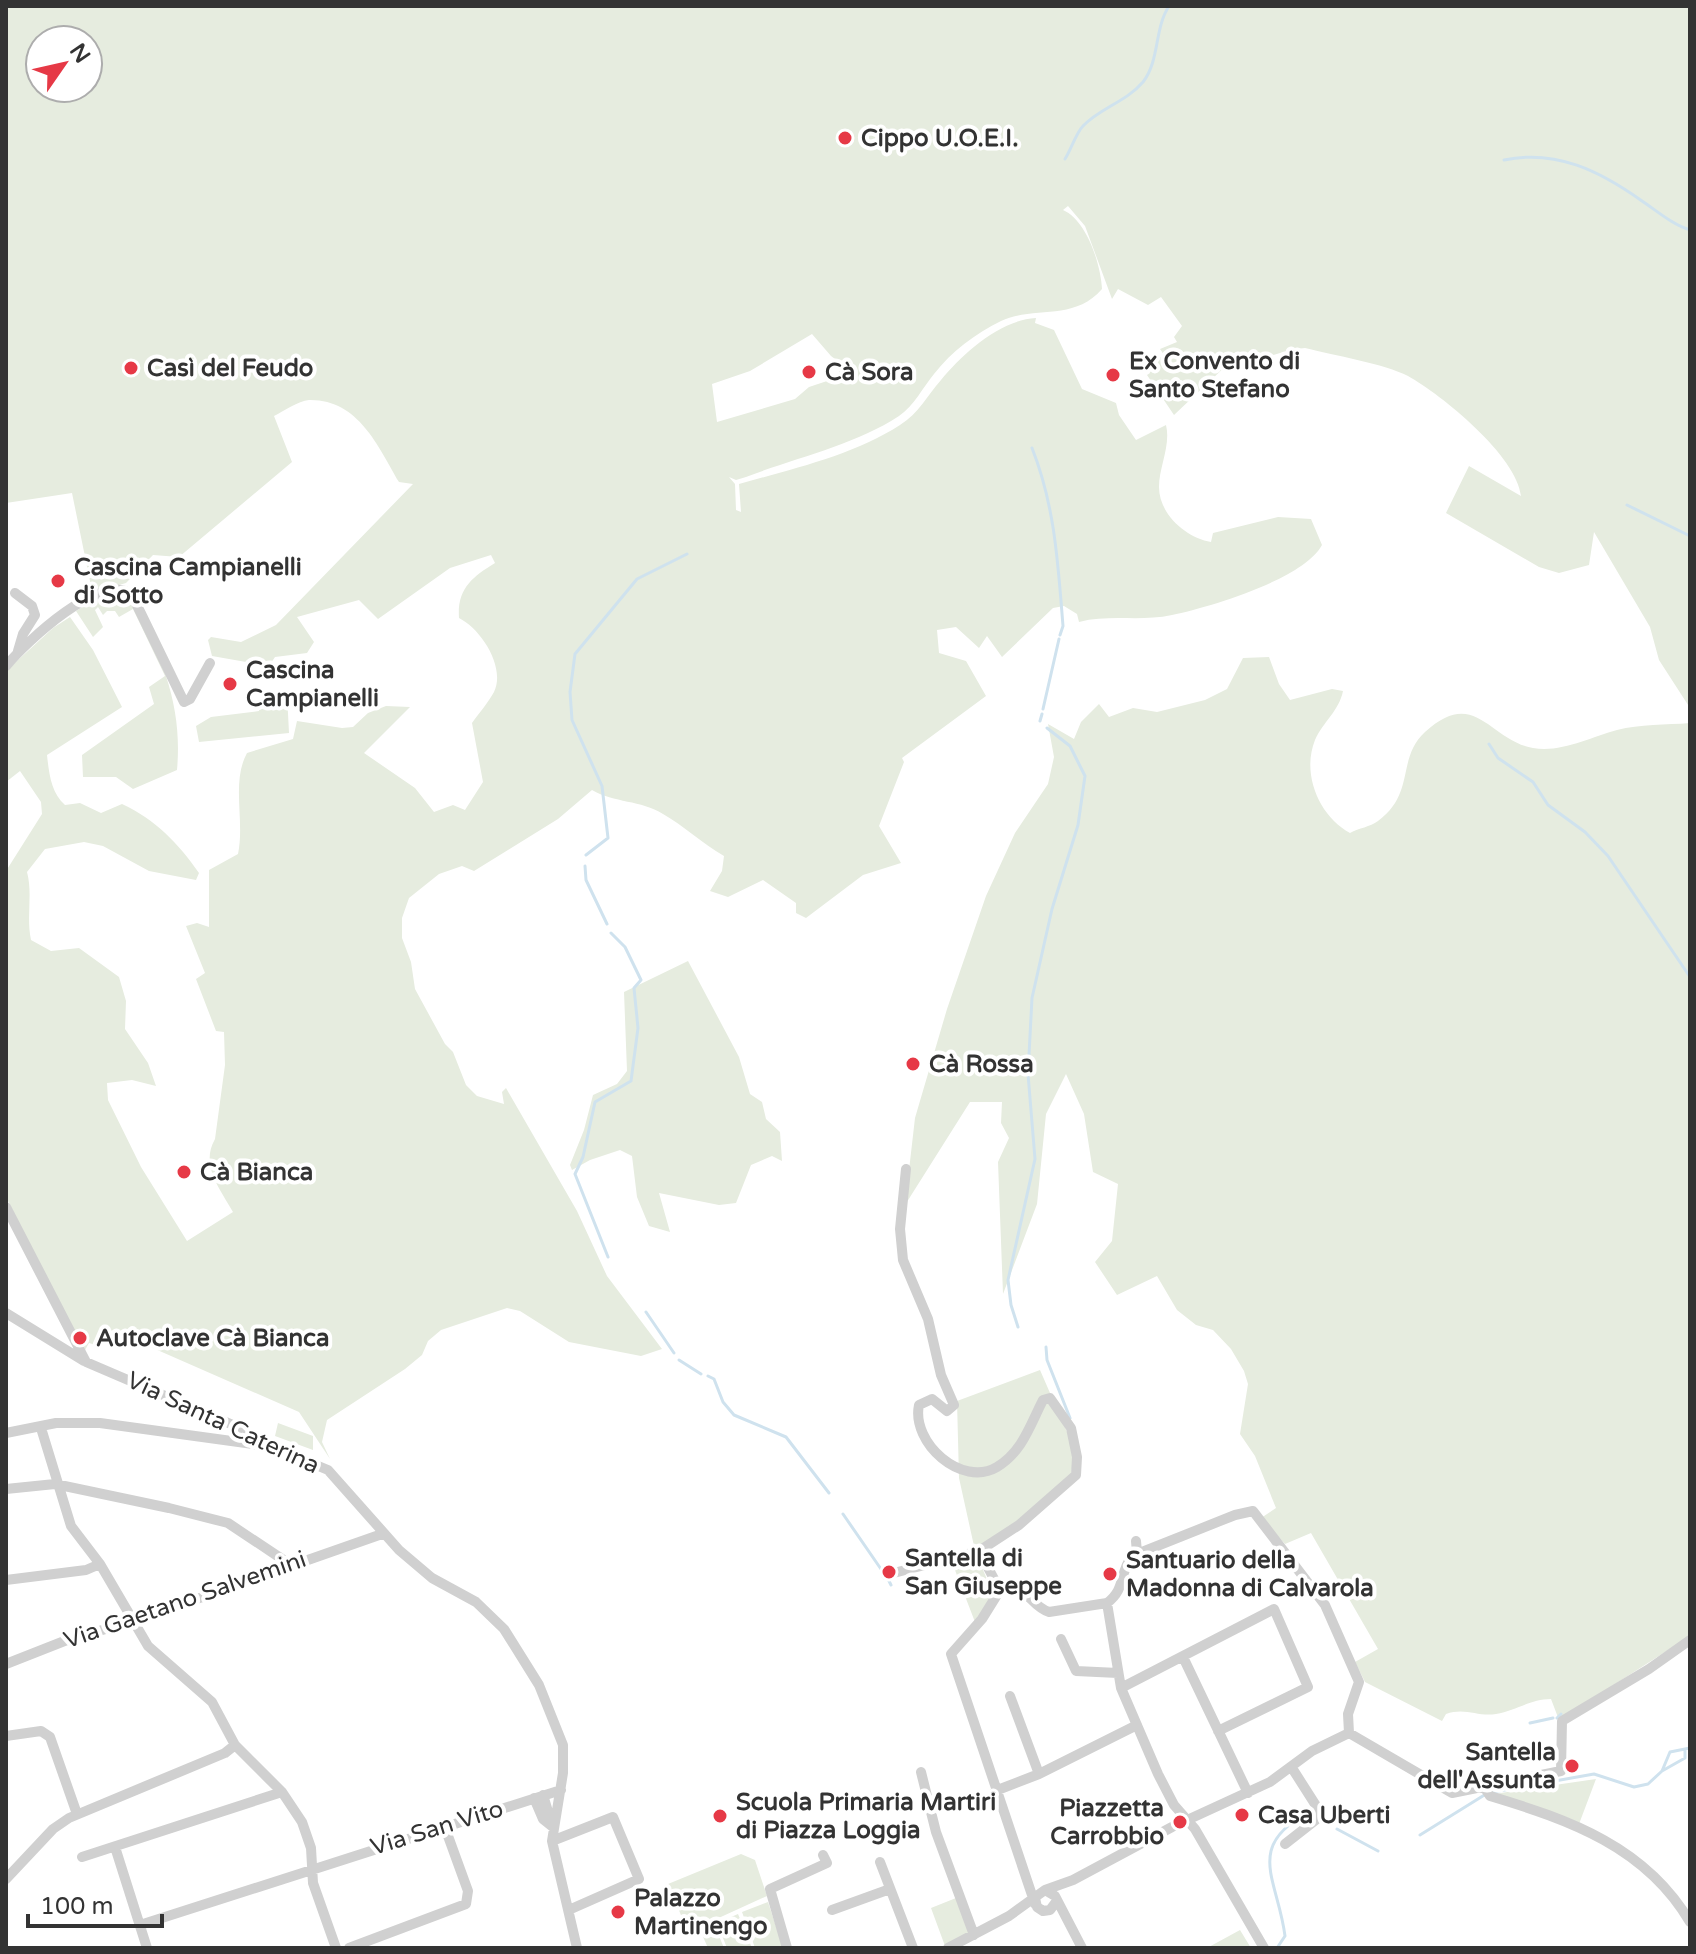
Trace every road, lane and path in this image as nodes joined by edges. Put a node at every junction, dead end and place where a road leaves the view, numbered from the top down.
1 (15, 593) dead end
2 (18, 651) junction
3 (210, 663) dead end
4 (6, 666) edge
5 (906, 1169) dead end
6 (6, 1207) edge
7 (6, 1313) edge
8 (86, 1362) junction
9 (41, 1428) junction
10 (6, 1433) edge
11 (270, 1446) junction
12 (55, 1484) junction
13 (6, 1489) edge
14 (370, 1518) junction
15 (382, 1534) junction
16 (365, 1540) junction
17 (1136, 1541) dead end
18 (979, 1551) junction
19 (1137, 1553) junction
20 (100, 1564) junction
21 (285, 1565) junction
22 (886, 1575) dead end
23 (6, 1580) edge
24 (1000, 1590) junction
25 (1322, 1592) dead end
26 (1107, 1603) junction
27 (1325, 1605) junction
28 (134, 1621) junction
29 (1061, 1639) dead end
30 (1690, 1640) edge
31 (1183, 1657) junction
32 (6, 1664) edge
33 (1118, 1673) junction
34 (1121, 1688) junction
35 (1010, 1696) dead end
36 (1137, 1725) junction
37 (1218, 1731) junction
38 (1349, 1733) junction
39 (6, 1736) edge
40 (238, 1749) junction
41 (1292, 1768) junction
42 (921, 1772) dead end
43 (1039, 1774) junction
44 (561, 1790) junction
45 (995, 1791) junction
46 (1487, 1791) junction
47 (282, 1792) junction
48 (1248, 1793) junction
49 (539, 1797) junction
50 (77, 1814) junction
51 (1186, 1817) junction
52 (444, 1825) junction
53 (553, 1827) junction
54 (552, 1841) junction
55 (1285, 1844) dead end
56 (115, 1847) junction
57 (823, 1855) dead end
58 (82, 1857) dead end
59 (880, 1862) dead end
60 (314, 1867) junction
61 (6, 1879) edge
62 (1073, 1880) junction
63 (890, 1889) junction
64 (1039, 1900) junction
65 (1056, 1901) junction
66 (575, 1907) junction
67 (832, 1910) dead end
68 (1009, 1916) junction
69 (1690, 1922) edge
70 (1067, 1924) junction
71 (140, 1925) junction
72 (974, 1935) junction
73 (147, 1948) edge
74 (336, 1948) edge
75 (349, 1948) edge
76 (577, 1948) edge
77 (787, 1948) edge
78 (913, 1948) edge
79 (948, 1948) edge
80 (1082, 1948) edge
81 (1264, 1948) edge

1 - 2 street
2 - 3 street
2 - 4 street
5 - 18 street
6 - 8 street
7 - 8 street, Via Santa Caterina
8 - 11 street, Via Santa Caterina
9 - 10 street
9 - 11 street
9 - 12 street
11 - 14 street, Via Santa Caterina
12 - 13 street
12 - 20 street
12 - 21 street
14 - 15 street, Via Santa Caterina
14 - 16 street
15 - 16 street, Via Gaetano Salvemini
15 - 44 street, Via Santa Caterina
16 - 21 street, Via Gaetano Salvemini
17 - 19 street
18 - 22 street
18 - 24 street
19 - 26 street
19 - 27 street
20 - 23 street
20 - 28 street
21 - 28 street, Via Gaetano Salvemini
24 - 26 street
24 - 45 street
25 - 27 street
26 - 33 street
27 - 38 street
28 - 32 street, Via Gaetano Salvemini
28 - 40 street
29 - 33 street
30 - 46 street
31 - 34 street
31 - 37 street
31 - 37 street
33 - 34 street
34 - 36 street
35 - 43 street
36 - 43 street
36 - 51 street
37 - 48 street
38 - 41 street
38 - 46 street
39 - 50 street
40 - 47 street
40 - 50 street
41 - 48 street
41 - 55 street
42 - 72 street
43 - 45 street
44 - 49 street, Via San Vito
44 - 53 street, Via Santa Caterina
45 - 64 street
46 - 69 street
47 - 56 street
47 - 60 street
48 - 51 street
49 - 52 street, Via San Vito
49 - 53 street
50 - 61 street
51 - 62 street
51 - 81 street
52 - 60 street, Via San Vito
52 - 75 street
53 - 54 street, Via Santa Caterina
54 - 66 street, Via Santa Caterina
54 - 66 street
56 - 58 street
56 - 71 street
57 - 77 street
59 - 63 street
60 - 71 street, Via San Vito
60 - 74 street
62 - 64 street
62 - 65 street
63 - 67 street
63 - 78 street
64 - 65 street
64 - 65 street
64 - 68 street
64 - 68 street
64 - 70 street
65 - 70 street
66 - 76 street, Via Santa Caterina
68 - 72 street
70 - 80 street
71 - 73 street
72 - 79 street

